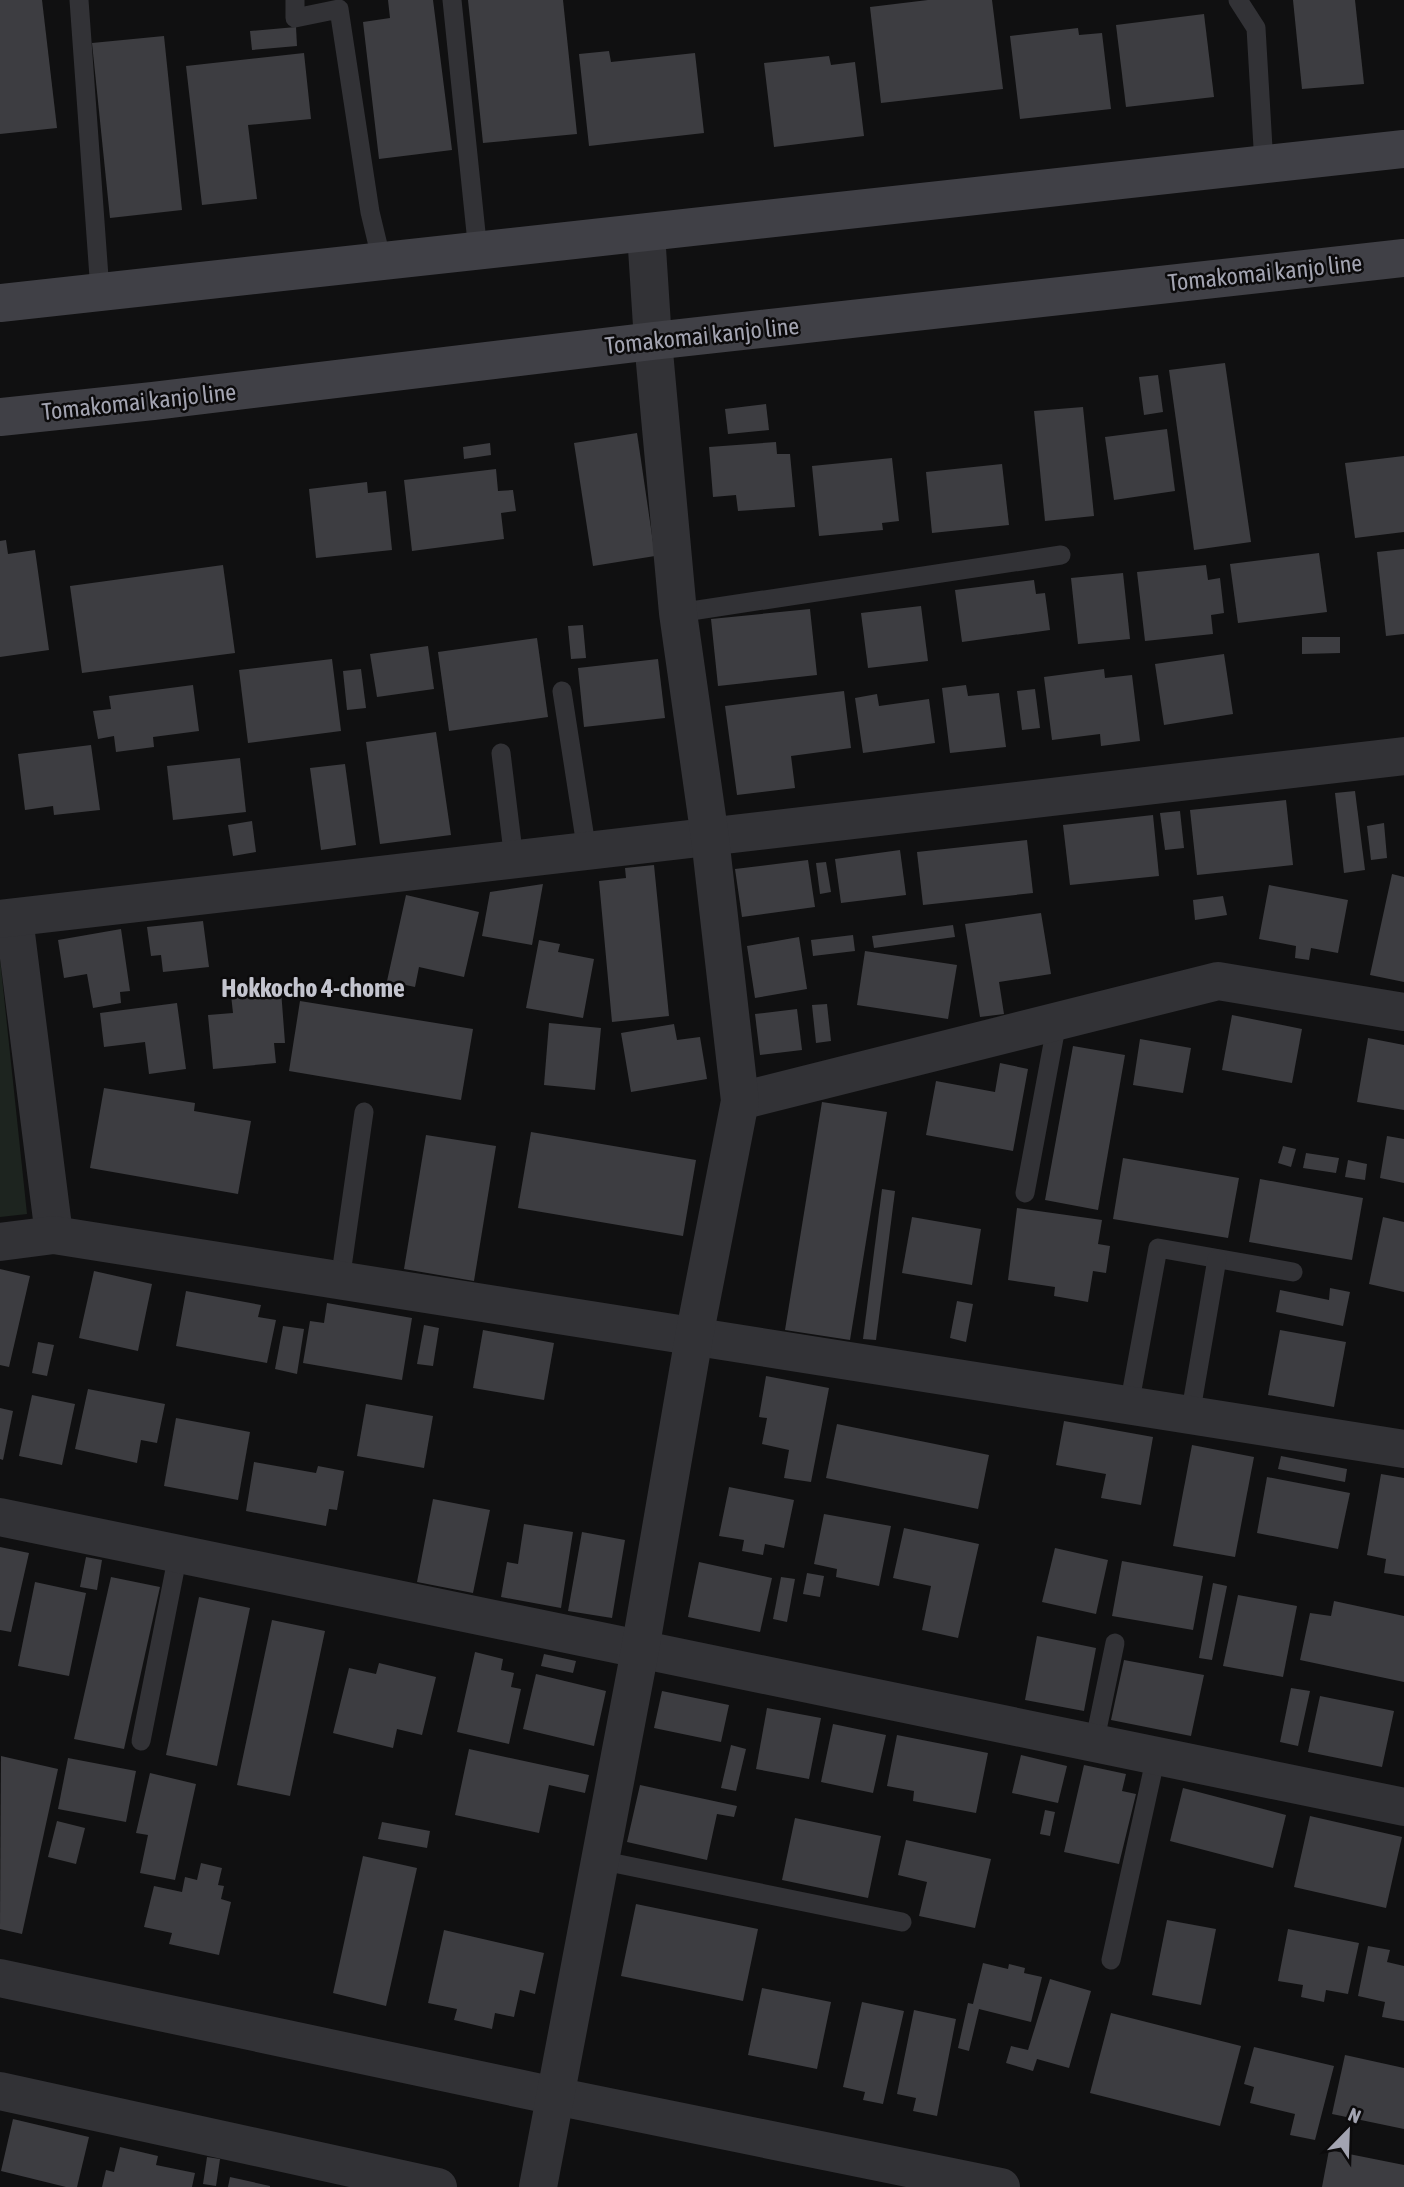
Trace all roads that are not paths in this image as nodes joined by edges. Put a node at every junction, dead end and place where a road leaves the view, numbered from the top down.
1 (79, 0) edge
2 (295, 0) edge
3 (452, 0) edge
4 (1238, 0) edge
5 (1404, 149) edge
6 (1264, 165) junction
7 (646, 233) junction
8 (478, 252) junction
9 (1404, 258) edge
10 (382, 262) junction
11 (100, 291) junction
12 (0, 303) edge
13 (653, 341) junction
14 (0, 417) edge
15 (1061, 555) dead end
16 (678, 613) junction
17 (562, 691) dead end
18 (501, 753) dead end
19 (1404, 756) edge
20 (710, 838) junction
21 (587, 852) junction
22 (514, 860) junction
23 (7, 918) edge
24 (1404, 1012) edge
25 (1057, 1022) junction
26 (740, 1101) junction
27 (364, 1112) dead end
28 (1025, 1193) dead end
29 (54, 1235) junction
30 (0, 1242) edge
31 (1217, 1259) junction
32 (1293, 1272) dead end
33 (340, 1281) junction
34 (694, 1337) junction
35 (1129, 1406) junction
36 (1190, 1416) junction
37 (1404, 1449) edge
38 (0, 1517) edge
39 (178, 1554) junction
40 (1115, 1643) dead end
41 (640, 1650) junction
42 (141, 1741) dead end
43 (1094, 1744) junction
44 (1156, 1756) junction
45 (1404, 1807) edge
46 (599, 1860) junction
47 (902, 1922) dead end
48 (1111, 1960) dead end
49 (0, 1978) edge
50 (0, 2091) edge
51 (555, 2096) junction
52 (438, 2187) edge
53 (538, 2187) edge
54 (1001, 2187) edge

1 - 11 lane
2 - 10 lane
3 - 8 lane
4 - 6 lane
5 - 6 main road
6 - 7 main road
7 - 8 main road
7 - 13 street
8 - 10 main road
9 - 13 main road, Tomakomai kanjo line
10 - 11 main road
11 - 12 main road
13 - 14 main road, Tomakomai kanjo line
13 - 16 street
15 - 16 lane
16 - 20 street
17 - 21 lane
18 - 22 lane
19 - 20 street
20 - 21 street
20 - 26 street
21 - 22 street
22 - 23 street
23 - 29 street
24 - 25 street
25 - 26 street
25 - 28 lane
26 - 34 street
27 - 33 lane
29 - 30 street
29 - 33 street
31 - 32 lane
31 - 35 lane
31 - 36 lane
33 - 34 street
34 - 35 street
34 - 41 street
35 - 36 street
36 - 37 street
38 - 39 street
39 - 41 street
39 - 42 lane
40 - 43 lane
41 - 43 street
41 - 46 street
43 - 44 street
44 - 45 street
44 - 48 lane
46 - 47 lane
46 - 51 street
49 - 51 street
50 - 52 street
51 - 53 street
51 - 54 street

